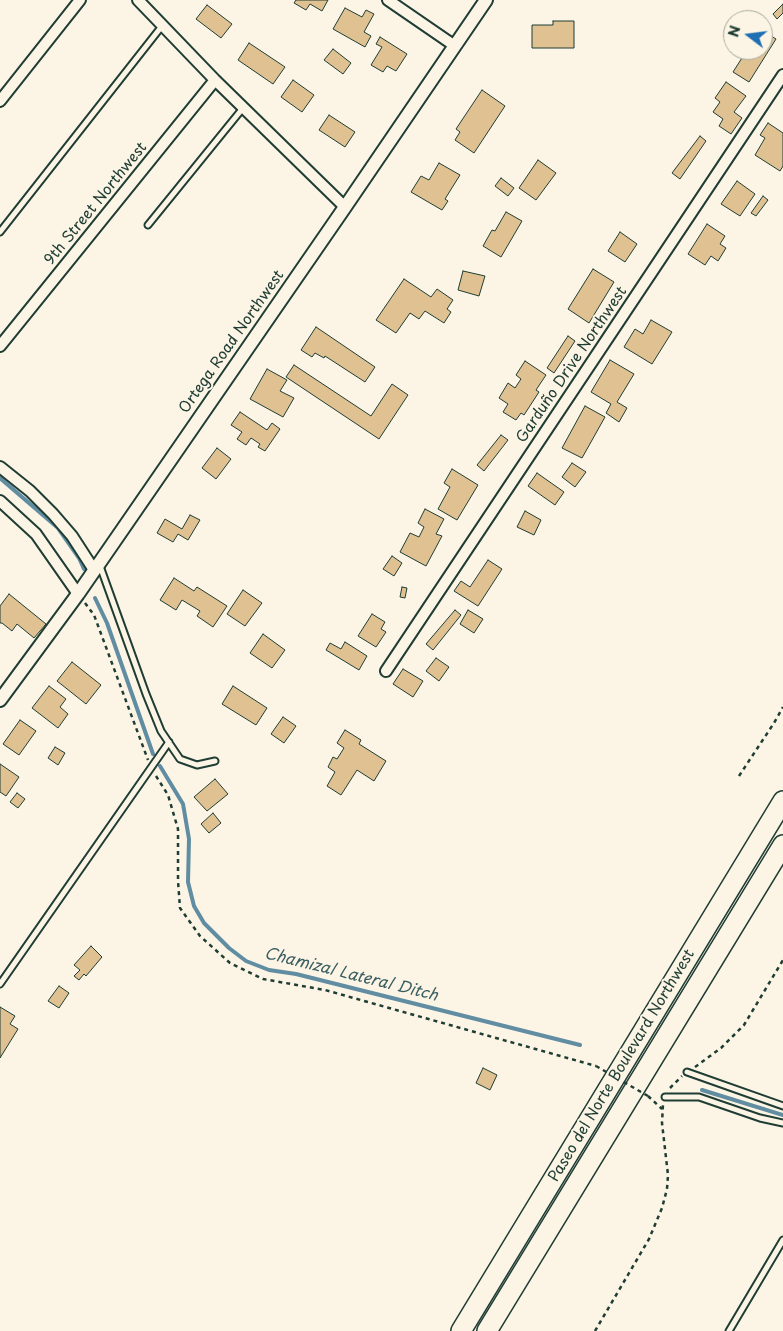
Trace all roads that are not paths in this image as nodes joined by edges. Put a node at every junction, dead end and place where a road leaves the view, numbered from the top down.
1 (80, 0) edge
2 (138, 0) edge
3 (388, 0) edge
4 (486, 0) edge
5 (163, 26) junction
6 (454, 46) junction
7 (783, 75) edge
8 (215, 80) junction
9 (0, 102) edge
10 (243, 108) junction
11 (345, 207) junction
12 (148, 225) dead end
13 (0, 232) edge
14 (0, 346) edge
15 (0, 467) edge
16 (0, 500) edge
17 (97, 567) junction
18 (78, 594) junction
19 (386, 672) dead end
20 (0, 700) edge
21 (169, 742) junction
22 (215, 761) dead end
23 (783, 801) edge
24 (783, 845) edge
25 (0, 984) edge
26 (687, 1072) road end
27 (665, 1097) road end
28 (783, 1106) edge
29 (783, 1123) edge
30 (783, 1240) edge
31 (461, 1331) edge
32 (487, 1331) edge
33 (729, 1331) edge

1 - 9 street
2 - 5 street
3 - 6 street
4 - 6 street, Ortega Road Northwest
5 - 8 street
5 - 13 lane
6 - 11 street, Ortega Road Northwest
7 - 19 street, Garduño Drive Northwest
8 - 10 street
8 - 14 street, 9th Street Northwest
10 - 11 street
10 - 12 lane
11 - 17 street, Ortega Road Northwest
15 - 17 street
16 - 18 street
17 - 18 street, Ortega Road Northwest
17 - 21 lane
18 - 20 street, Ortega Road Northwest
21 - 22 lane
21 - 25 lane
23 - 31 highway, Paseo del Norte Boulevard Northwest
24 - 32 highway, Paseo del Norte Boulevard Northwest
26 - 28 lane
27 - 29 lane
30 - 33 lane

